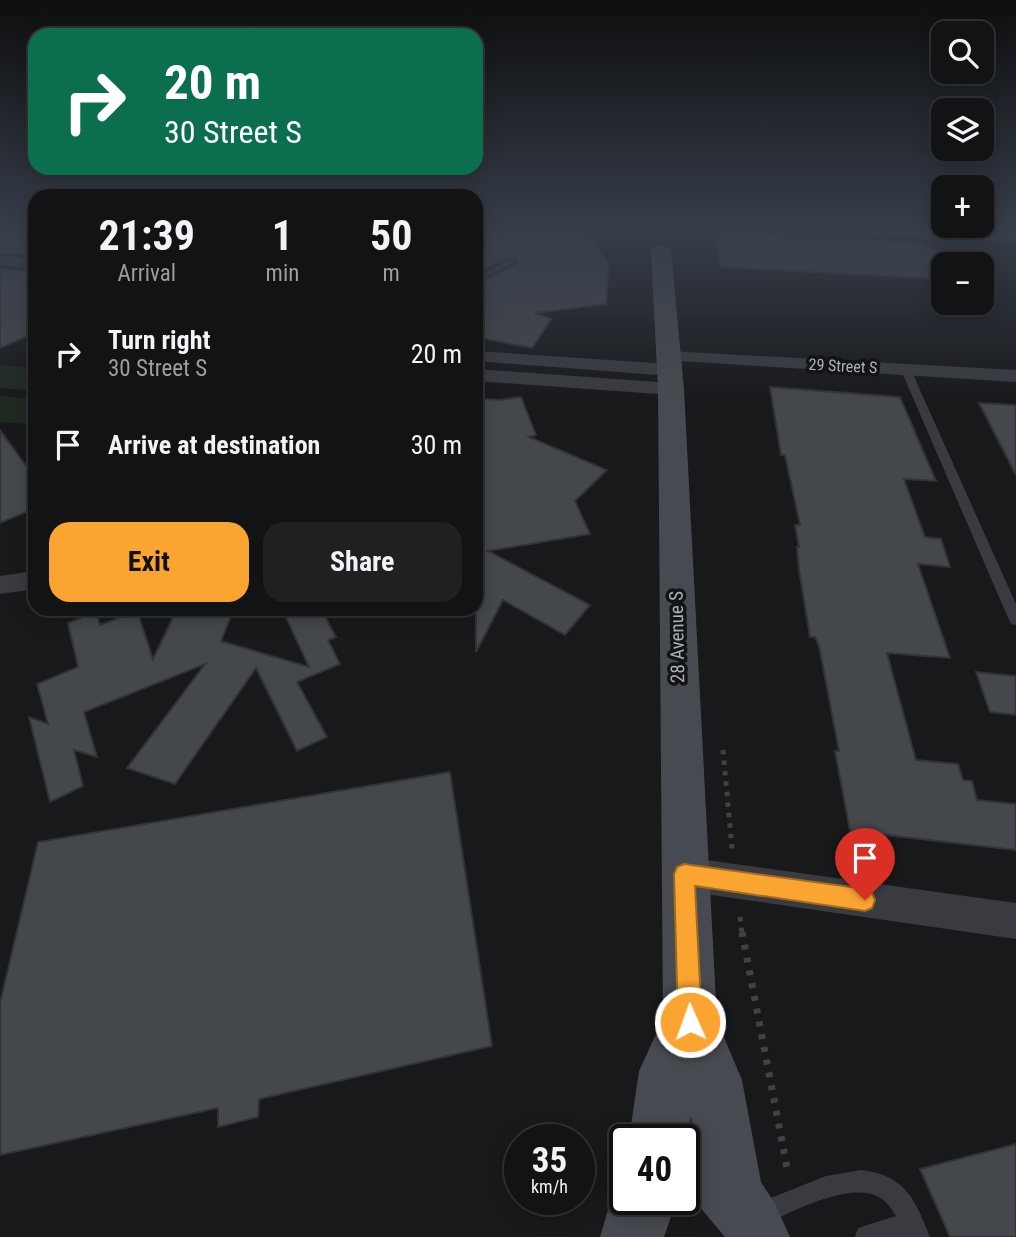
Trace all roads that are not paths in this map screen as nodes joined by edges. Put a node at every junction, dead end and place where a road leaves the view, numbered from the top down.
1 (658, 287) edge
2 (483, 357) edge
3 (906, 370) junction
4 (670, 371) junction
5 (483, 375) edge
6 (1016, 376) edge
7 (28, 581) edge
8 (0, 585) edge
9 (1016, 620) edge
10 (684, 874) junction
11 (1016, 921) edge
12 (690, 1022) junction
13 (661, 1124) edge
14 (731, 1206) edge
15 (915, 1230) edge
16 (867, 1237) edge

1 - 4 street, 28 Avenue S
2 - 4 street, 29 Street S
3 - 4 street, 29 Street S
3 - 6 street, 29 Street S
3 - 9 lane
4 - 5 street, 29 Street S
4 - 10 street, 28 Avenue S
7 - 8 street
10 - 11 street
10 - 12 street, 28 Avenue S
12 - 13 street, 28 Avenue S
12 - 14 street, 28 Avenue S
14 - 15 lane
15 - 16 lane

